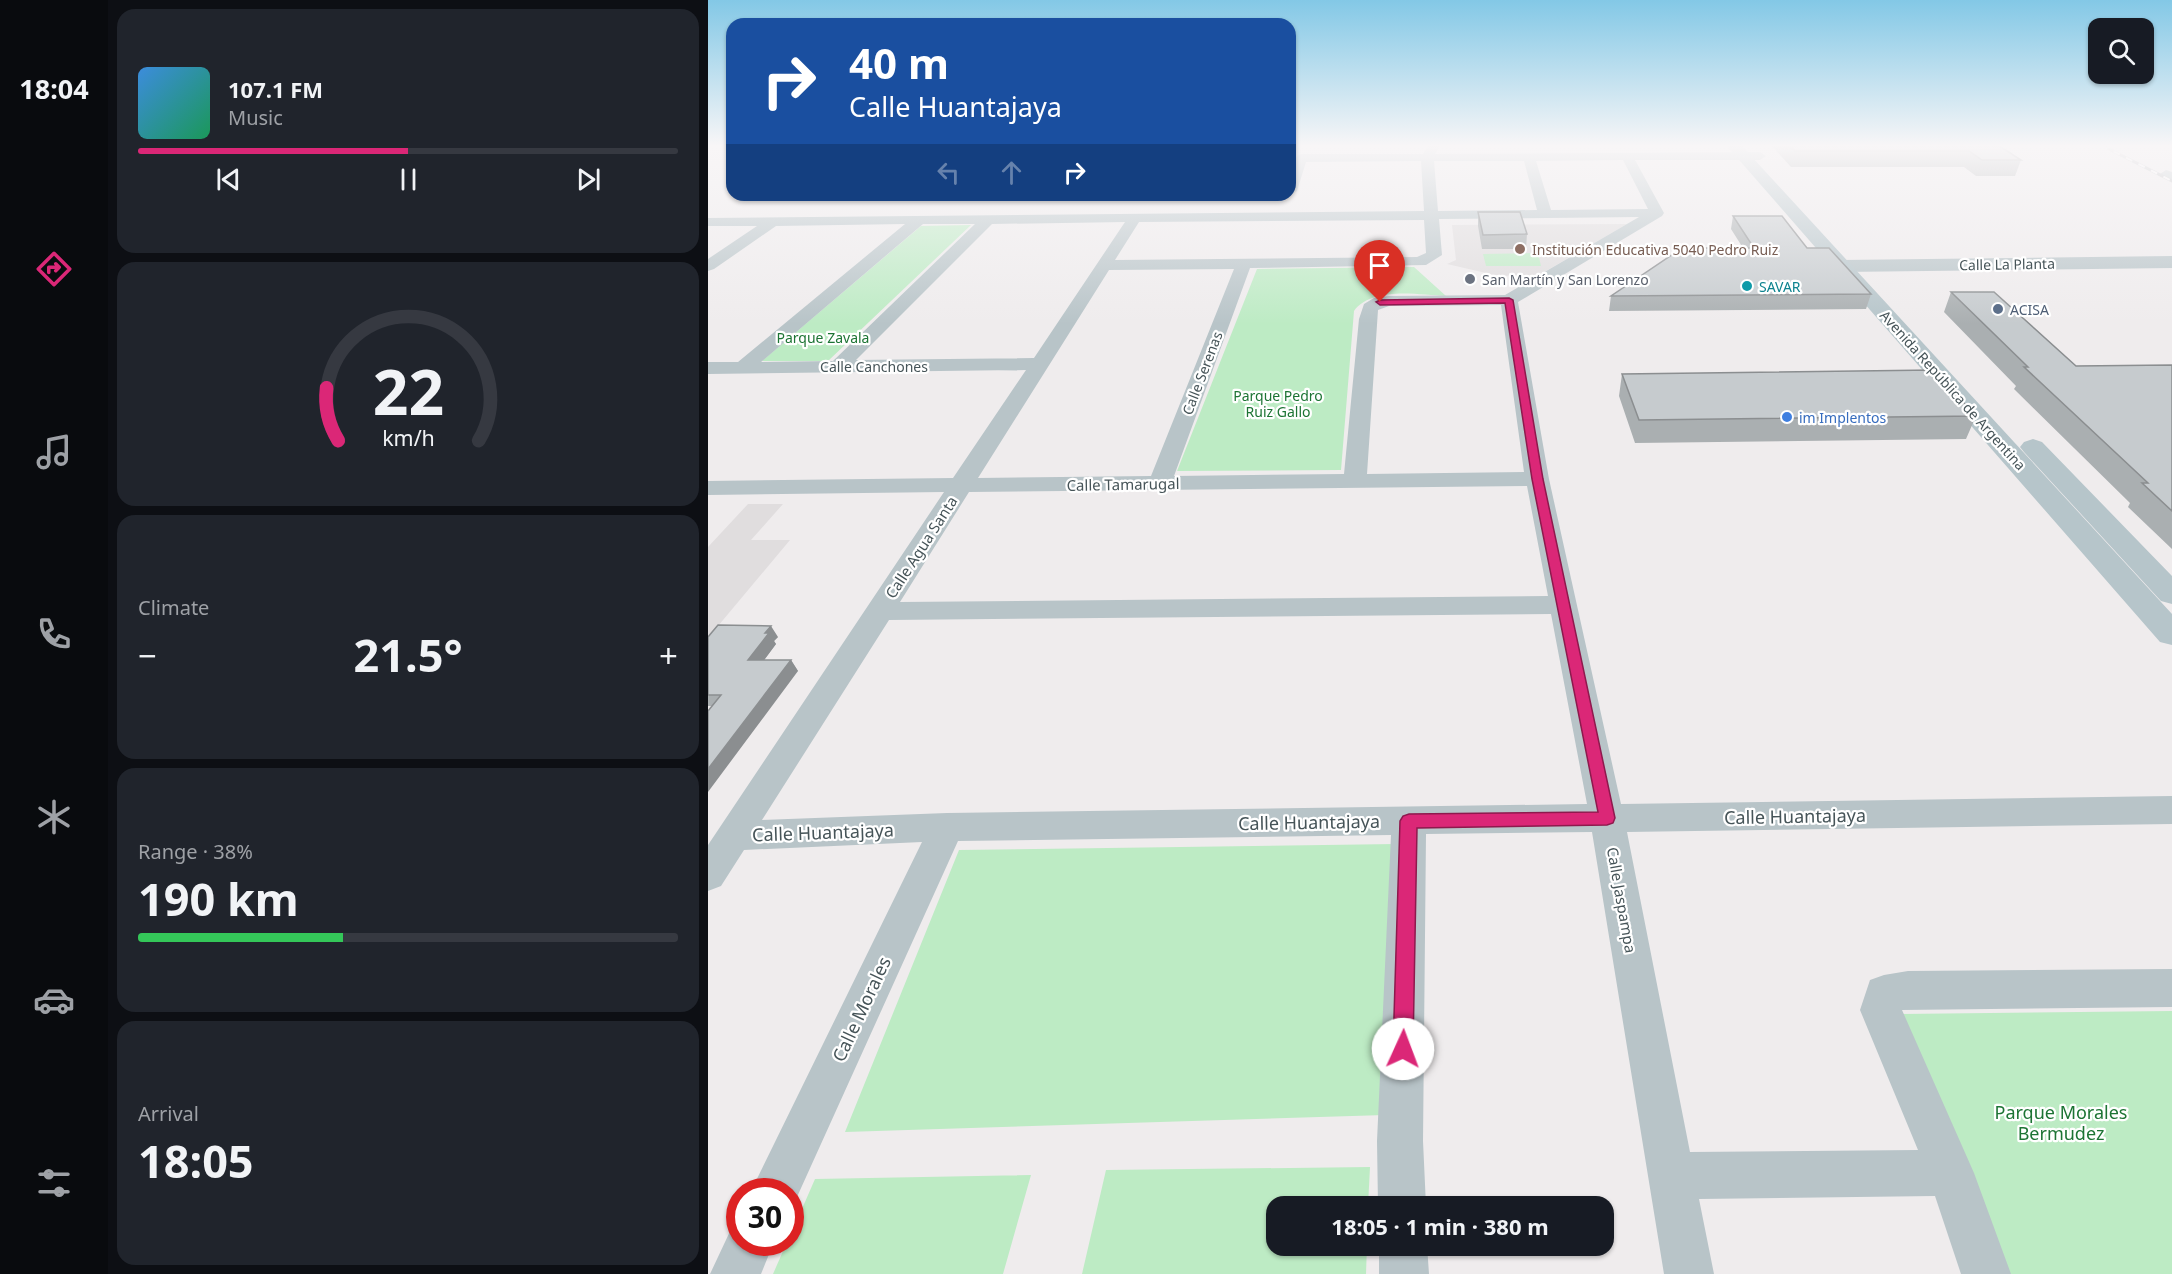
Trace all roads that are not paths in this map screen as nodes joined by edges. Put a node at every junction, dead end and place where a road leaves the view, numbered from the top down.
1 (1286, 204) edge
2 (1431, 204) edge
3 (1542, 204) edge
4 (1653, 204) edge
5 (1796, 204) edge
6 (1657, 213) junction
7 (1545, 215) junction
8 (1431, 216) junction
9 (1282, 217) junction
10 (1134, 219) junction
11 (987, 220) junction
12 (918, 221) junction
13 (708, 222) edge
14 (772, 222) junction
15 (2172, 262) edge
16 (1244, 263) junction
17 (1104, 265) junction
18 (708, 266) edge
19 (1852, 266) junction
20 (1509, 300) junction
21 (1039, 364) junction
22 (838, 367) junction
23 (708, 368) edge
24 (742, 368) junction
25 (1537, 479) junction
26 (1355, 481) junction
27 (1160, 483) junction
28 (961, 485) junction
29 (708, 488) edge
30 (2172, 594) edge
31 (1564, 605) junction
32 (879, 611) junction
33 (2172, 634) edge
34 (2172, 810) edge
35 (1607, 818) junction
36 (1409, 821) junction
37 (946, 827) junction
38 (733, 836) junction
39 (708, 875) edge
40 (2172, 988) edge
41 (1952, 1173) junction
42 (1671, 1176) junction
43 (781, 1178) edge
44 (1402, 1196) edge
45 (743, 1256) edge
46 (1403, 1256) edge
47 (735, 1274) edge
48 (1404, 1274) edge
49 (1689, 1274) edge
50 (1986, 1274) edge

1 - 9 street
2 - 8 street
3 - 7 street
4 - 6 street
5 - 19 main road, Avenida República de Argentina
6 - 7 street
6 - 20 street
7 - 8 street
8 - 9 street
8 - 16 street
9 - 10 street
10 - 11 street
10 - 17 street, Calle Agua Santa
11 - 12 street
11 - 22 street
12 - 14 street
12 - 24 street
13 - 14 street
14 - 18 street
15 - 19 street, Calle La Planta
16 - 17 street
16 - 27 street, Calle Serenas
17 - 21 street, Calle Agua Santa
19 - 30 main road, Avenida República de Argentina
19 - 33 main road, Avenida República de Argentina
20 - 25 street, Calle Jaspampa
20 - 26 street
21 - 22 street, Calle Canchones
21 - 28 street, Calle Agua Santa
22 - 24 street, Calle Canchones
23 - 24 street, Calle Canchones
25 - 26 street, Calle Tamarugal
25 - 31 street, Calle Jaspampa
26 - 27 street, Calle Tamarugal
27 - 28 street, Calle Tamarugal
28 - 29 street, Calle Tamarugal
28 - 32 street, Calle Agua Santa
31 - 32 street
31 - 35 street, Calle Jaspampa
32 - 38 street, Calle Agua Santa
34 - 35 street, Calle Huantajaya
35 - 36 street, Calle Huantajaya
35 - 42 street, Calle Jaspampa
36 - 37 street, Calle Huantajaya
36 - 44 street
37 - 38 street, Calle Huantajaya
37 - 43 street, Calle Morales
38 - 39 street, Calle Agua Santa
40 - 41 street
41 - 42 street
41 - 50 street
42 - 49 street, Calle Jaspampa
45 - 47 street
46 - 48 street

